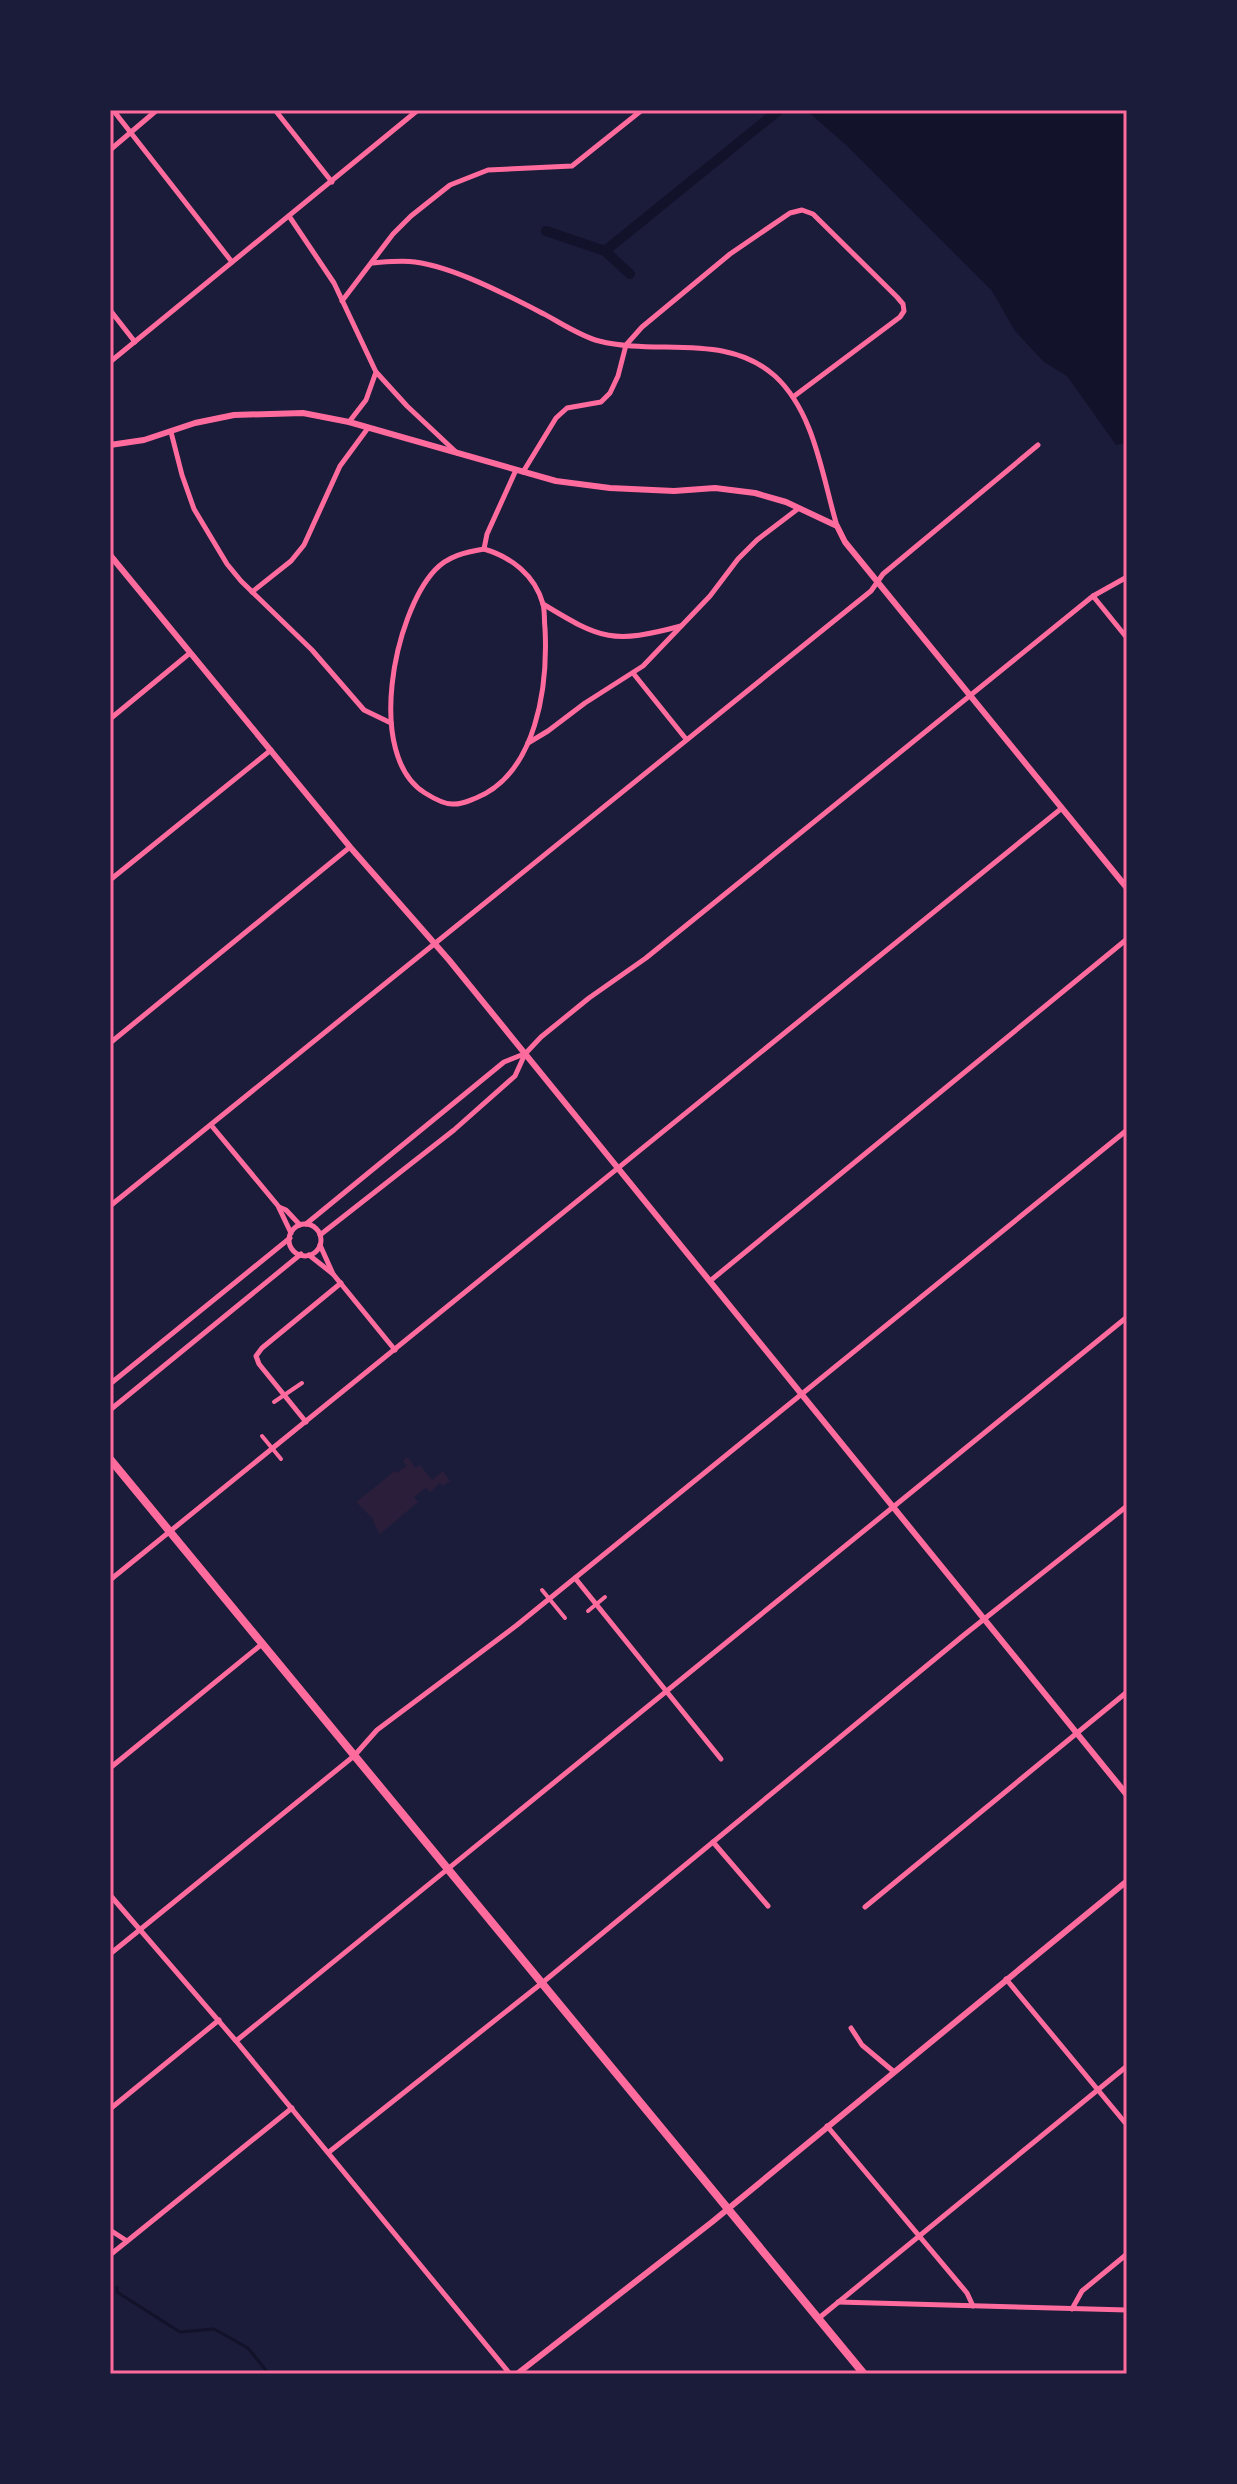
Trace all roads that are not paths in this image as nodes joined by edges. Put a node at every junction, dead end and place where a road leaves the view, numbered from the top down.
1 (113, 110) edge
2 (157, 110) edge
3 (275, 110) edge
4 (418, 110) edge
5 (642, 110) edge
6 (131, 132) junction
7 (110, 150) edge
8 (332, 182) junction
9 (289, 216) junction
10 (232, 262) junction
11 (372, 263) junction
12 (342, 301) junction
13 (110, 310) edge
14 (135, 342) junction
15 (626, 345) junction
16 (110, 362) edge
17 (376, 372) junction
18 (793, 397) junction
19 (349, 422) junction
20 (368, 428) junction
21 (171, 432) junction
22 (110, 445) edge
23 (1038, 445) dead end
24 (458, 454) junction
25 (519, 471) junction
26 (799, 508) junction
27 (837, 526) junction
28 (484, 549) junction
29 (110, 555) edge
30 (1127, 577) edge
31 (878, 582) junction
32 (252, 592) junction
33 (1093, 596) junction
34 (543, 604) junction
35 (682, 626) junction
36 (1127, 638) edge
37 (190, 653) junction
38 (633, 673) junction
39 (971, 695) junction
40 (110, 719) edge
41 (391, 723) junction
42 (686, 739) junction
43 (528, 743) junction
44 (271, 750) junction
45 (1062, 808) junction
46 (350, 847) junction
47 (110, 880) edge
48 (1127, 888) edge
49 (1127, 939) edge
50 (435, 944) junction
51 (110, 1043) edge
52 (525, 1054) junction
53 (211, 1125) junction
54 (1127, 1130) edge
55 (618, 1169) junction
56 (110, 1206) edge
57 (279, 1207) junction
58 (303, 1224) junction
59 (291, 1235) junction
60 (320, 1235) junction
61 (320, 1245) junction
62 (301, 1254) junction
63 (309, 1255) junction
64 (333, 1274) junction
65 (710, 1281) junction
66 (341, 1283) junction
67 (1127, 1317) edge
68 (395, 1350) junction
69 (302, 1383) dead end
70 (110, 1384) edge
71 (801, 1394) junction
72 (274, 1402) dead end
73 (110, 1410) edge
74 (306, 1422) junction
75 (262, 1436) dead end
76 (110, 1459) edge
77 (281, 1459) dead end
78 (1127, 1506) edge
79 (892, 1508) junction
80 (169, 1532) junction
81 (575, 1578) junction
82 (110, 1580) edge
83 (542, 1590) dead end
84 (605, 1597) dead end
85 (588, 1611) dead end
86 (565, 1618) dead end
87 (984, 1620) junction
88 (262, 1644) junction
89 (666, 1691) junction
90 (1127, 1692) edge
91 (1077, 1733) junction
92 (354, 1756) junction
93 (721, 1759) dead end
94 (110, 1768) edge
95 (1127, 1795) edge
96 (713, 1842) junction
97 (448, 1870) junction
98 (1127, 1881) edge
99 (110, 1895) edge
100 (768, 1906) dead end
101 (865, 1907) dead end
102 (141, 1929) junction
103 (110, 1954) edge
104 (1006, 1979) junction
105 (542, 1983) junction
106 (219, 2020) junction
107 (851, 2028) dead end
108 (236, 2041) junction
109 (1127, 2066) edge
110 (893, 2071) junction
111 (1097, 2089) junction
112 (292, 2108) junction
113 (110, 2109) edge
114 (1127, 2125) edge
115 (827, 2126) junction
116 (329, 2152) junction
117 (728, 2209) junction
118 (110, 2230) edge
119 (919, 2235) junction
120 (127, 2241) junction
121 (1127, 2254) edge
122 (110, 2255) edge
123 (838, 2302) junction
124 (974, 2307) junction
125 (1072, 2309) junction
126 (1127, 2310) edge
127 (819, 2318) junction
128 (510, 2374) edge
129 (517, 2374) edge
130 (864, 2374) edge

1 - 6 street
2 - 6 street
3 - 8 street
4 - 8 street
5 - 11 street
6 - 7 street
6 - 10 street
8 - 9 street
9 - 10 street
9 - 12 street
10 - 14 street
11 - 12 street
11 - 15 street
12 - 17 street
13 - 14 street
14 - 16 street
15 - 18 street
15 - 18 street
15 - 25 street
17 - 19 street
17 - 24 street
18 - 27 street
19 - 20 street
19 - 21 street
20 - 24 street
20 - 32 street
21 - 22 street
21 - 32 street
23 - 31 street
24 - 25 street
25 - 26 street
25 - 28 street
26 - 27 street
26 - 35 street
27 - 31 street
28 - 34 street
28 - 41 street
29 - 37 street
30 - 33 street
31 - 39 street
31 - 42 street
32 - 41 street
33 - 36 street
33 - 39 street
34 - 35 street
34 - 43 street
35 - 38 street
37 - 40 street
37 - 44 street
38 - 42 street
38 - 43 street
39 - 45 street
39 - 52 street
41 - 43 street
42 - 50 street
44 - 46 street
44 - 47 street
45 - 48 street
45 - 55 street
46 - 50 street
46 - 51 street
49 - 65 street
50 - 52 street
50 - 53 street
52 - 55 street
52 - 58 street
52 - 60 street
53 - 56 street
53 - 57 street
54 - 71 street
55 - 65 street
55 - 68 street
57 - 58 street
57 - 59 street
58 - 59 street
58 - 60 street
59 - 62 street
59 - 70 street
60 - 61 street
61 - 63 street
61 - 64 street
62 - 63 street
62 - 73 street
63 - 64 street
64 - 66 street
65 - 71 street
66 - 68 street
66 - 74 street
67 - 79 street
68 - 74 street
69 - 72 street
71 - 79 street
71 - 81 street
74 - 80 street
75 - 77 street
76 - 80 main road
78 - 87 street
79 - 87 street
79 - 89 street
80 - 82 street
80 - 88 main road
81 - 89 street
81 - 92 street
83 - 86 street
84 - 85 street
87 - 91 street
87 - 96 street
88 - 92 main road
88 - 94 street
89 - 93 street
89 - 97 street
90 - 91 street
91 - 95 street
91 - 101 street
92 - 97 main road
92 - 102 street
96 - 100 street
96 - 105 street
97 - 105 main road
97 - 108 street
98 - 104 street
99 - 102 street
102 - 103 street
102 - 106 street
104 - 110 street
104 - 111 street
105 - 116 street
105 - 117 main road
106 - 108 street
106 - 113 street
107 - 110 street
108 - 112 street
109 - 111 street
110 - 115 street
111 - 114 street
111 - 119 street
112 - 116 street
112 - 120 street
115 - 117 street
115 - 119 street
116 - 128 street
117 - 127 main road
117 - 129 street
118 - 120 street
119 - 123 street
119 - 124 street
120 - 122 street
121 - 125 street
123 - 124 street
123 - 127 street
124 - 125 street
125 - 126 street
127 - 130 main road

